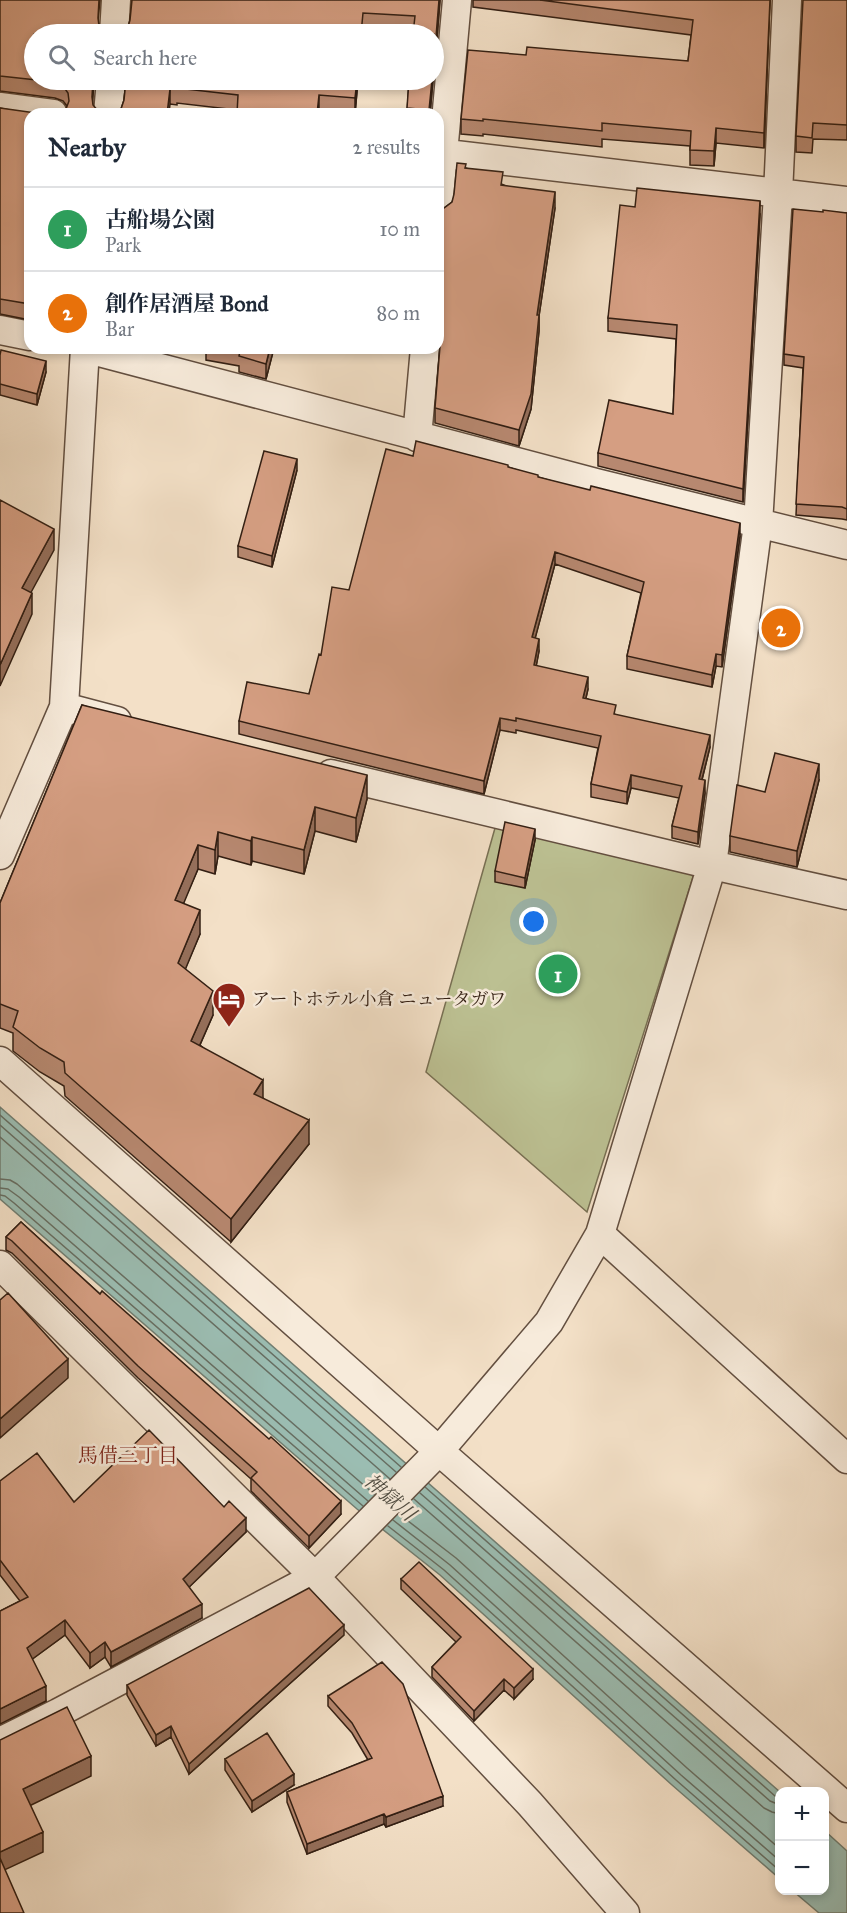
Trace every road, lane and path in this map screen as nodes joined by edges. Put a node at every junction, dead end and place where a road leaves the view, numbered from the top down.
1 (116, 0) edge
2 (457, 0) edge
3 (787, 0) edge
4 (115, 24) edge
5 (110, 90) edge
6 (0, 107) edge
7 (109, 108) edge
8 (24, 110) edge
9 (444, 125) edge
10 (444, 154) edge
11 (778, 194) junction
12 (847, 201) edge
13 (0, 330) edge
14 (24, 335) edge
15 (85, 354) edge
16 (107, 354) edge
17 (424, 354) edge
18 (417, 437) junction
19 (758, 524) junction
20 (847, 544) edge
21 (64, 707) junction
22 (144, 727) edge
23 (304, 767) edge
24 (0, 855) edge
25 (712, 865) junction
26 (847, 895) edge
27 (0, 1060) edge
28 (600, 1234) junction
29 (0, 1265) edge
30 (439, 1451) junction
31 (847, 1459) edge
32 (315, 1577) junction
33 (0, 1742) edge
34 (847, 1808) edge
35 (625, 1913) edge

1 - 4 street
2 - 9 street
3 - 11 street
5 - 7 street
6 - 8 street
10 - 11 street
11 - 12 street
11 - 19 street
13 - 14 street
15 - 21 street
16 - 18 street
17 - 18 street
18 - 19 street
19 - 20 street
19 - 25 street
21 - 22 street
21 - 24 street
23 - 25 street
25 - 26 street
25 - 28 street
27 - 30 street
28 - 30 street
28 - 31 street
29 - 32 street
30 - 32 street
30 - 34 street
32 - 33 street
32 - 35 street

